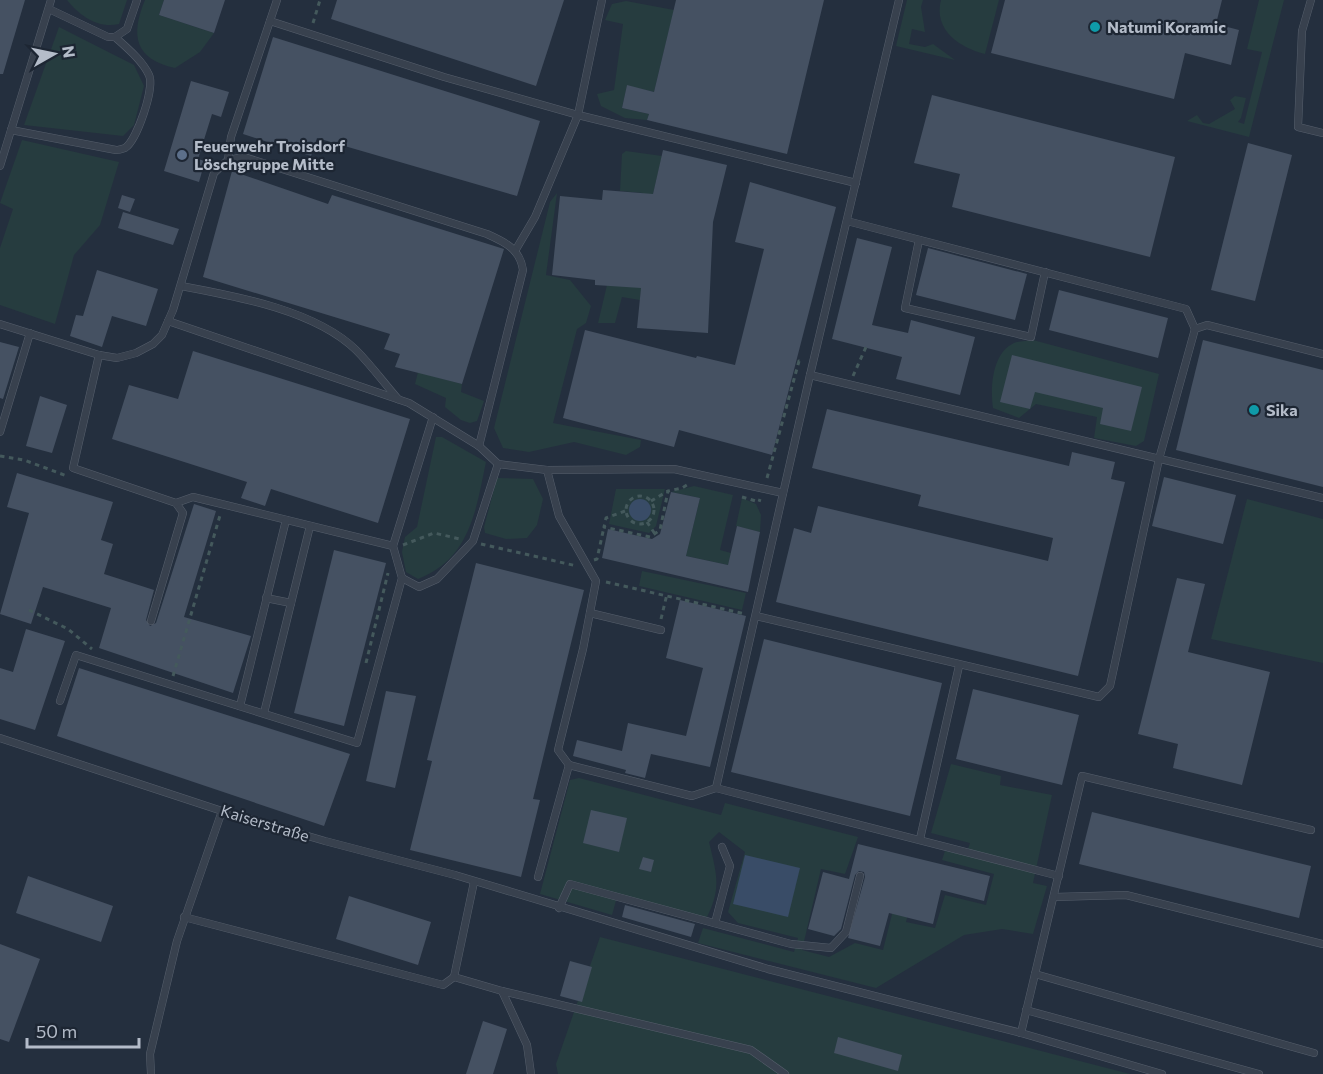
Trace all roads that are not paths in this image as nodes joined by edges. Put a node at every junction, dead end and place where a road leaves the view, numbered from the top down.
1 (51, 0) edge
2 (137, 0) edge
3 (277, 0) edge
4 (602, 0) edge
5 (899, 0) edge
6 (1311, 0) edge
7 (49, 9) junction
8 (270, 21) junction
9 (116, 37) junction
10 (578, 115) junction
11 (11, 130) junction
12 (1323, 134) edge
13 (228, 160) junction
14 (0, 166) edge
15 (856, 183) junction
16 (847, 221) junction
17 (919, 240) junction
18 (515, 250) junction
19 (1045, 272) junction
20 (181, 286) junction
21 (168, 321) junction
22 (0, 324) edge
23 (1195, 329) junction
24 (30, 333) junction
25 (1323, 354) edge
26 (99, 355) junction
27 (810, 375) junction
28 (400, 401) junction
29 (433, 417) junction
30 (0, 432) edge
31 (479, 446) junction
32 (1159, 459) junction
33 (498, 464) junction
34 (547, 470) junction
35 (783, 493) junction
36 (1323, 498) edge
37 (176, 503) junction
38 (286, 520) junction
39 (310, 526) junction
40 (393, 546) junction
41 (402, 578) junction
42 (266, 598) junction
43 (291, 603) junction
44 (590, 613) junction
45 (756, 616) junction
46 (151, 621) dead end
47 (661, 630) road end
48 (959, 666) junction
49 (60, 701) dead end
50 (240, 706) junction
51 (264, 713) junction
52 (0, 738) edge
53 (568, 765) junction
54 (716, 788) junction
55 (222, 811) junction
56 (1311, 830) dead end
57 (920, 839) junction
58 (722, 847) dead end
59 (860, 876) dead end
60 (1059, 876) junction
61 (538, 877) dead end
62 (474, 882) junction
63 (1054, 897) junction
64 (560, 908) junction
65 (184, 917) junction
66 (715, 923) junction
67 (1323, 944) edge
68 (1035, 974) junction
69 (454, 977) junction
70 (502, 991) junction
71 (1026, 1010) junction
72 (1021, 1033) junction
73 (1314, 1053) dead end
74 (151, 1074) edge
75 (531, 1074) edge
76 (785, 1074) edge
77 (1162, 1074) edge
78 (1259, 1074) edge

1 - 7 lane
2 - 9 lane
3 - 8 lane
4 - 10 lane
5 - 15 lane
6 - 12 lane
7 - 9 lane
7 - 11 lane
8 - 10 lane
8 - 13 lane
9 - 11 lane
10 - 15 lane
10 - 18 lane
11 - 14 lane
13 - 18 lane
13 - 20 lane
15 - 16 lane
16 - 17 lane
16 - 27 lane
17 - 19 lane
17 - 19 lane
18 - 31 lane
19 - 23 lane
20 - 21 lane
20 - 28 lane
21 - 26 lane
21 - 28 lane
22 - 24 lane
23 - 25 lane
23 - 32 lane
24 - 26 lane
24 - 30 lane
26 - 37 lane
27 - 32 lane
27 - 35 lane
28 - 29 lane
29 - 31 lane
29 - 40 lane
31 - 33 lane
32 - 36 lane
32 - 48 lane
33 - 34 lane
33 - 41 lane
34 - 35 lane
34 - 44 lane
35 - 45 lane
37 - 38 lane
37 - 46 lane
38 - 39 lane
38 - 42 lane
39 - 40 lane
39 - 43 lane
40 - 41 lane
41 - 51 lane
42 - 43 lane
42 - 50 lane
43 - 51 lane
44 - 47 lane
44 - 53 lane
45 - 48 lane
45 - 54 lane
48 - 57 lane
49 - 50 lane
50 - 51 lane
52 - 55 lane, Kaiserstraße
53 - 54 lane
53 - 61 lane
54 - 57 lane
55 - 62 lane, Kaiserstraße
55 - 65 lane
56 - 60 lane
57 - 60 lane
58 - 66 lane
59 - 66 lane
60 - 63 lane
62 - 64 lane, Kaiserstraße
62 - 69 lane
63 - 67 lane
63 - 68 lane
64 - 66 lane
64 - 72 lane, Kaiserstraße
65 - 69 lane
65 - 74 lane
68 - 71 lane
68 - 73 lane
69 - 70 lane
70 - 75 lane
70 - 76 lane
71 - 72 lane
71 - 78 lane
72 - 77 lane, Kaiserstraße

